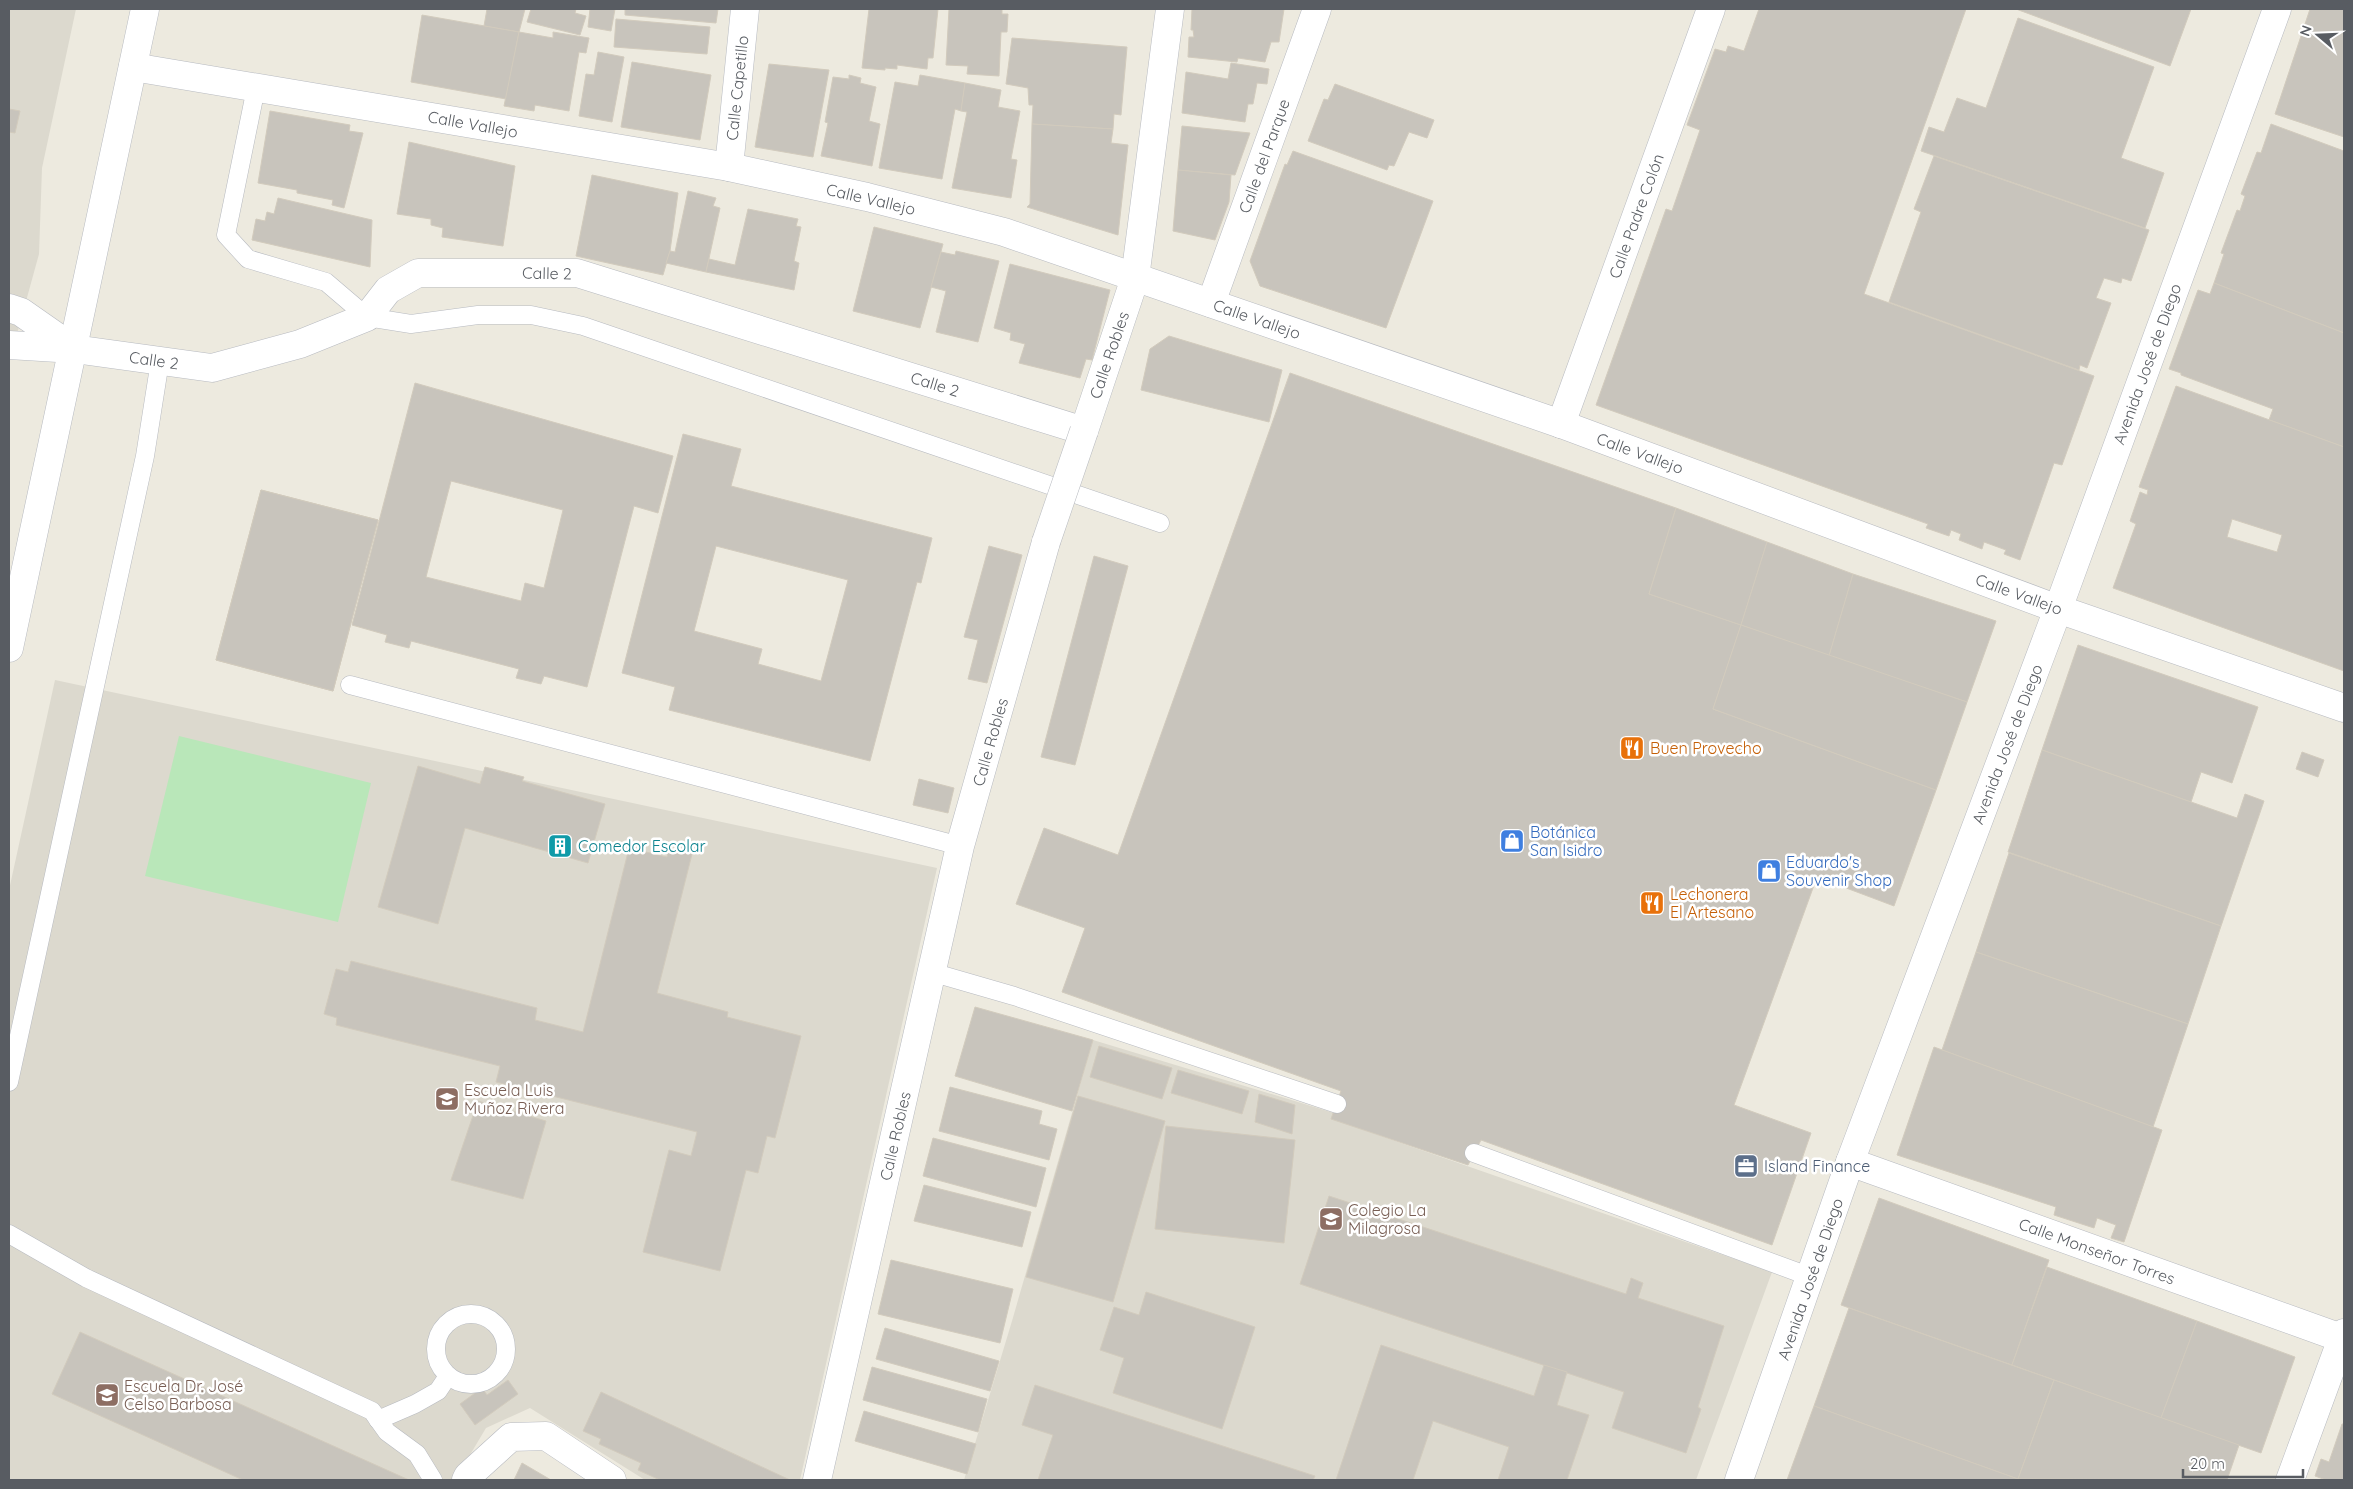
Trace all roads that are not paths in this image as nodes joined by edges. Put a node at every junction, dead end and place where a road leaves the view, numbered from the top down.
1 (146, 9) edge
2 (745, 9) edge
3 (1170, 9) edge
4 (1317, 9) edge
5 (1711, 9) edge
6 (2276, 9) edge
7 (133, 67) junction
8 (256, 88) junction
9 (729, 167) junction
10 (1135, 278) junction
11 (1211, 303) junction
12 (9, 308) edge
13 (367, 317) junction
14 (9, 345) edge
15 (74, 349) junction
16 (160, 361) junction
17 (1562, 424) junction
18 (1084, 431) junction
19 (1160, 523) dead end
20 (2058, 609) junction
21 (9, 648) edge
22 (350, 685) dead end
23 (2344, 708) edge
24 (960, 846) junction
25 (932, 972) junction
26 (9, 1082) edge
27 (1337, 1104) dead end
28 (1474, 1153) dead end
29 (1850, 1162) junction
30 (9, 1234) edge
31 (1811, 1277) junction
32 (2344, 1337) edge
33 (448, 1376) junction
34 (378, 1420) junction
35 (466, 1479) edge
36 (433, 1480) edge
37 (612, 1480) edge
38 (817, 1480) edge
39 (1739, 1480) edge
40 (2290, 1480) edge

1 - 7 street
2 - 9 street, Calle Capetillo
3 - 10 street, Calle Robles
4 - 11 street, Calle del Parque
5 - 17 street, Calle Padre Colón
6 - 20 street, Avenida José de Diego
7 - 8 street, Calle Vallejo
7 - 15 street
8 - 9 street, Calle Vallejo
8 - 13 lane
9 - 10 street, Calle Vallejo
10 - 11 street, Calle Vallejo
10 - 18 street, Calle Robles
11 - 17 street, Calle Vallejo
12 - 15 street
13 - 16 street, Calle 2
13 - 18 street, Calle 2
13 - 19 lane
14 - 15 street, Calle 2
15 - 16 street, Calle 2
15 - 21 street
16 - 26 lane
17 - 20 street, Calle Vallejo
18 - 24 street, Calle Robles, bridge
20 - 23 street, Calle Vallejo
20 - 29 street, Avenida José de Diego
22 - 24 lane
24 - 25 street, Calle Robles
25 - 27 lane
25 - 38 street, Calle Robles
28 - 31 lane
29 - 31 street, Avenida José de Diego
29 - 32 street, Calle Monseñor Torres
30 - 34 lane
31 - 39 street, Avenida José de Diego
32 - 40 street
33 - 33 lane
33 - 34 lane
34 - 36 lane
35 - 37 street

